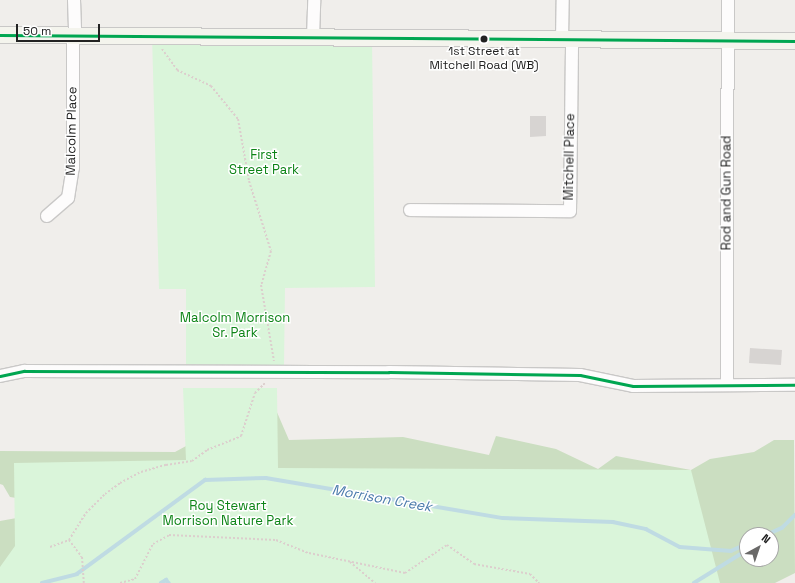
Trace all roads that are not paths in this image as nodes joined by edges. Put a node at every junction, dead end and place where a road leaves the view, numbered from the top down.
1 (74, 0) edge
2 (314, 0) edge
3 (563, 0) edge
4 (728, 0) edge
5 (0, 35) edge
6 (74, 35) junction
7 (313, 38) junction
8 (567, 40) junction
9 (728, 41) junction
10 (795, 41) edge
11 (410, 210) dead end
12 (47, 216) dead end
13 (0, 376) edge
14 (727, 385) junction
15 (795, 385) edge

1 - 6 street, Malcolm Place
2 - 7 street
3 - 8 street
4 - 9 street, Rod and Gun Road
5 - 6 street
6 - 7 street
6 - 12 street, Malcolm Place
7 - 8 street
8 - 9 street
8 - 11 street, Mitchell Place
9 - 10 street
9 - 14 street, Rod and Gun Road
13 - 14 street
14 - 15 street

